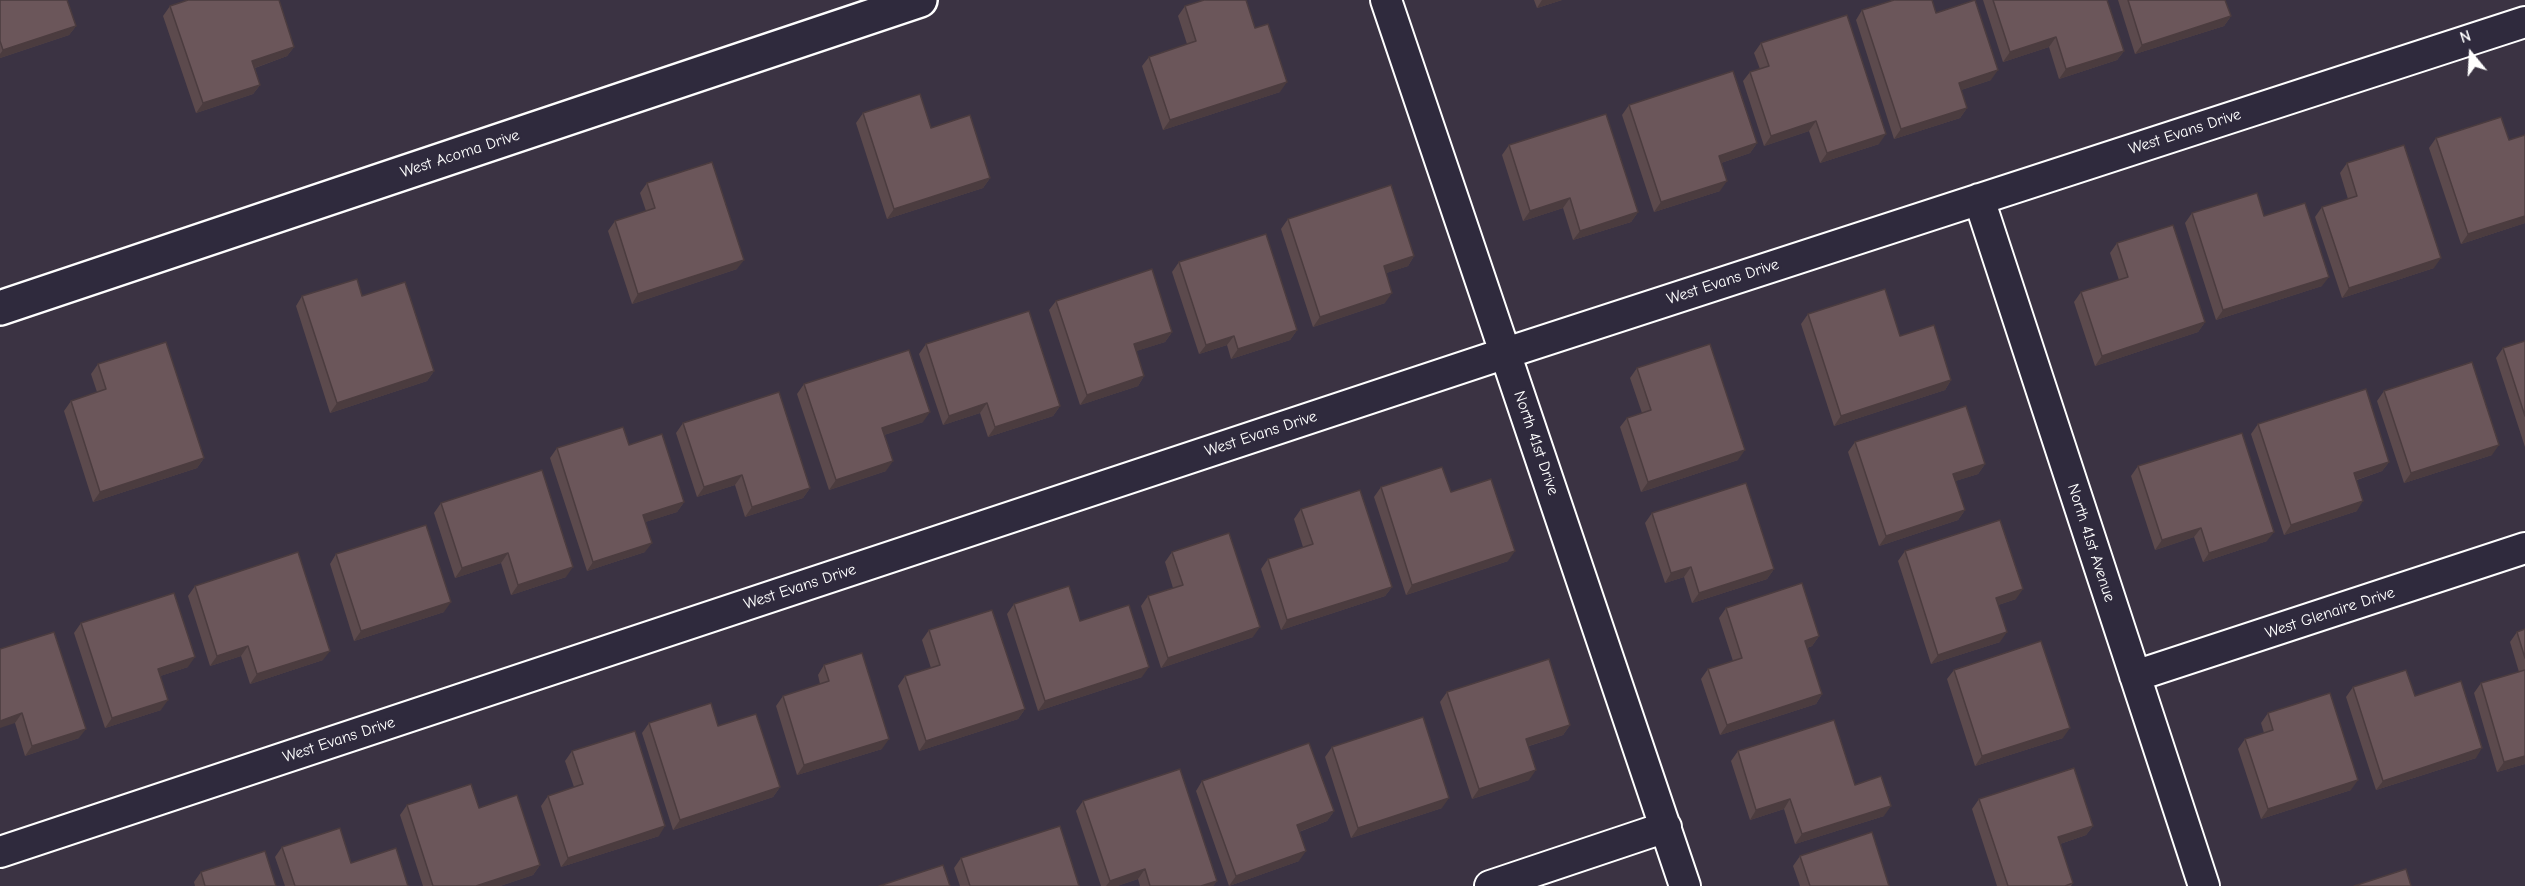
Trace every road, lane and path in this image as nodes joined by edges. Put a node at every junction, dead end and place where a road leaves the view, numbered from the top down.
1 (920, 0) edge
2 (1386, 0) edge
3 (2525, 22) edge
4 (1979, 199) junction
5 (0, 308) edge
6 (1506, 353) junction
7 (2525, 548) edge
8 (2135, 676) junction
9 (1666, 827) junction
10 (0, 852) edge
11 (1490, 886) edge
12 (1685, 886) edge
13 (2204, 886) edge

1 - 5 street, West Acoma Drive
2 - 6 street, North 41st Drive
3 - 4 street, West Evans Drive
4 - 6 street, West Evans Drive
4 - 8 street, North 41st Avenue
6 - 9 street, North 41st Drive
6 - 10 street, West Evans Drive
7 - 8 street, West Glenaire Drive
8 - 13 street, North 41st Avenue
9 - 11 street
9 - 12 street, North 41st Drive

